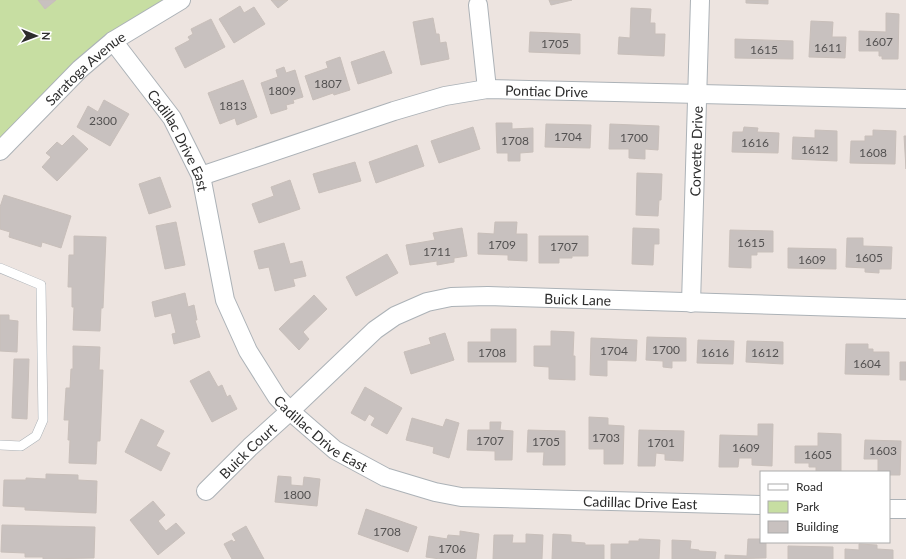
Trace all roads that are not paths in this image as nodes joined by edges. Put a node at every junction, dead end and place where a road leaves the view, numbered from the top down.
1 (182, 0) edge
2 (700, 0) edge
3 (478, 5) dead end
4 (113, 41) junction
5 (487, 89) junction
6 (698, 94) junction
7 (906, 99) edge
8 (0, 151) edge
9 (201, 176) junction
10 (0, 268) edge
11 (691, 303) junction
12 (906, 309) edge
13 (290, 412) junction
14 (0, 446) edge
15 (206, 491) dead end
16 (760, 505) edge
17 (890, 509) edge
18 (906, 509) edge

1 - 4 street, Saratoga Avenue
2 - 6 street, Corvette Drive
3 - 5 street
4 - 8 street, Saratoga Avenue
4 - 9 street, Cadillac Drive East
5 - 6 street, Pontiac Drive
5 - 9 street, Pontiac Drive
6 - 7 street, Pontiac Drive
6 - 11 street, Corvette Drive
9 - 13 street, Cadillac Drive East
10 - 14 lane
11 - 12 street, Buick Lane
11 - 13 street, Buick Lane
13 - 15 street, Buick Court
13 - 16 street, Cadillac Drive East
17 - 18 street

